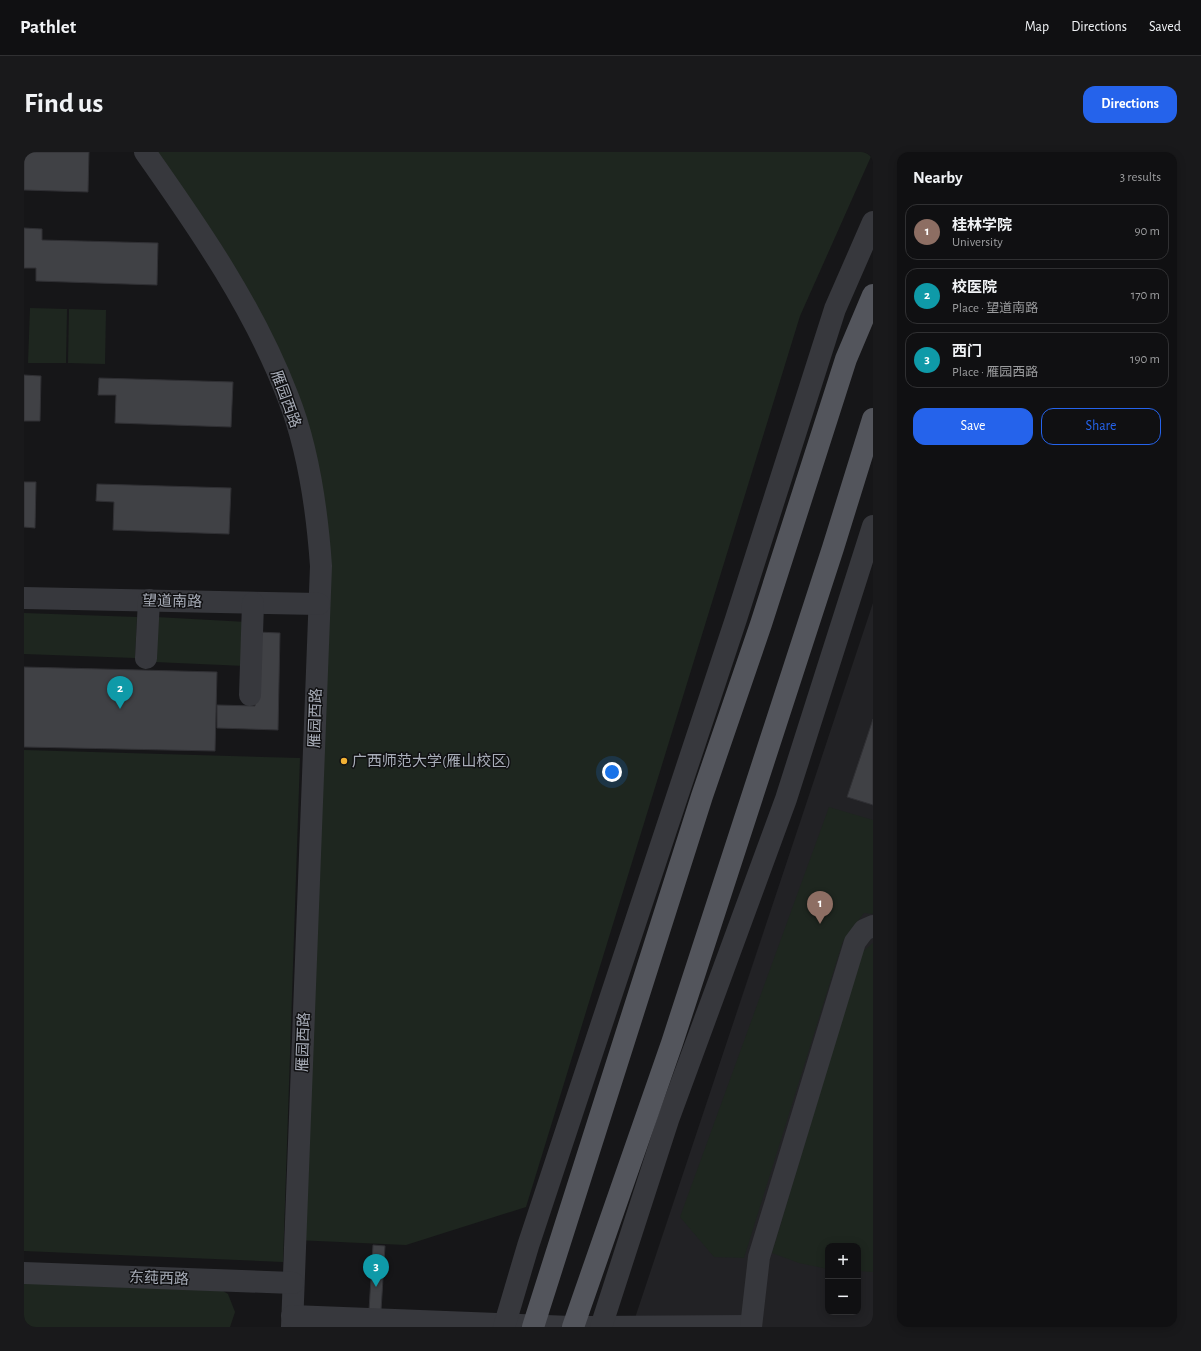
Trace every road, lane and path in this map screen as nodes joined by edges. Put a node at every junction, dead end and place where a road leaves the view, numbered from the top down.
1 (146, 152) edge
2 (873, 222) edge
3 (873, 295) edge
4 (873, 419) edge
5 (873, 526) edge
6 (24, 598) edge
7 (149, 600) junction
8 (253, 603) junction
9 (319, 604) junction
10 (146, 658) dead end
11 (250, 695) dead end
12 (873, 926) edge
13 (24, 1273) edge
14 (293, 1282) junction
15 (292, 1322) edge
16 (504, 1326) edge
17 (534, 1326) edge
18 (572, 1327) edge
19 (579, 1327) edge
20 (601, 1327) edge
21 (751, 1327) edge

1 - 9 street, 雁园西路
2 - 16 street
3 - 17 main road
4 - 18 main road
5 - 20 street
6 - 7 street, 望道南路
7 - 8 street, 望道南路
7 - 10 street
8 - 9 street, 望道南路
8 - 11 street
9 - 14 street, 雁园西路
12 - 21 street
13 - 14 street, 东莼西路
14 - 15 street, 雁园西路
15 - 16 street
16 - 17 street
17 - 18 street
19 - 20 street
20 - 21 street

